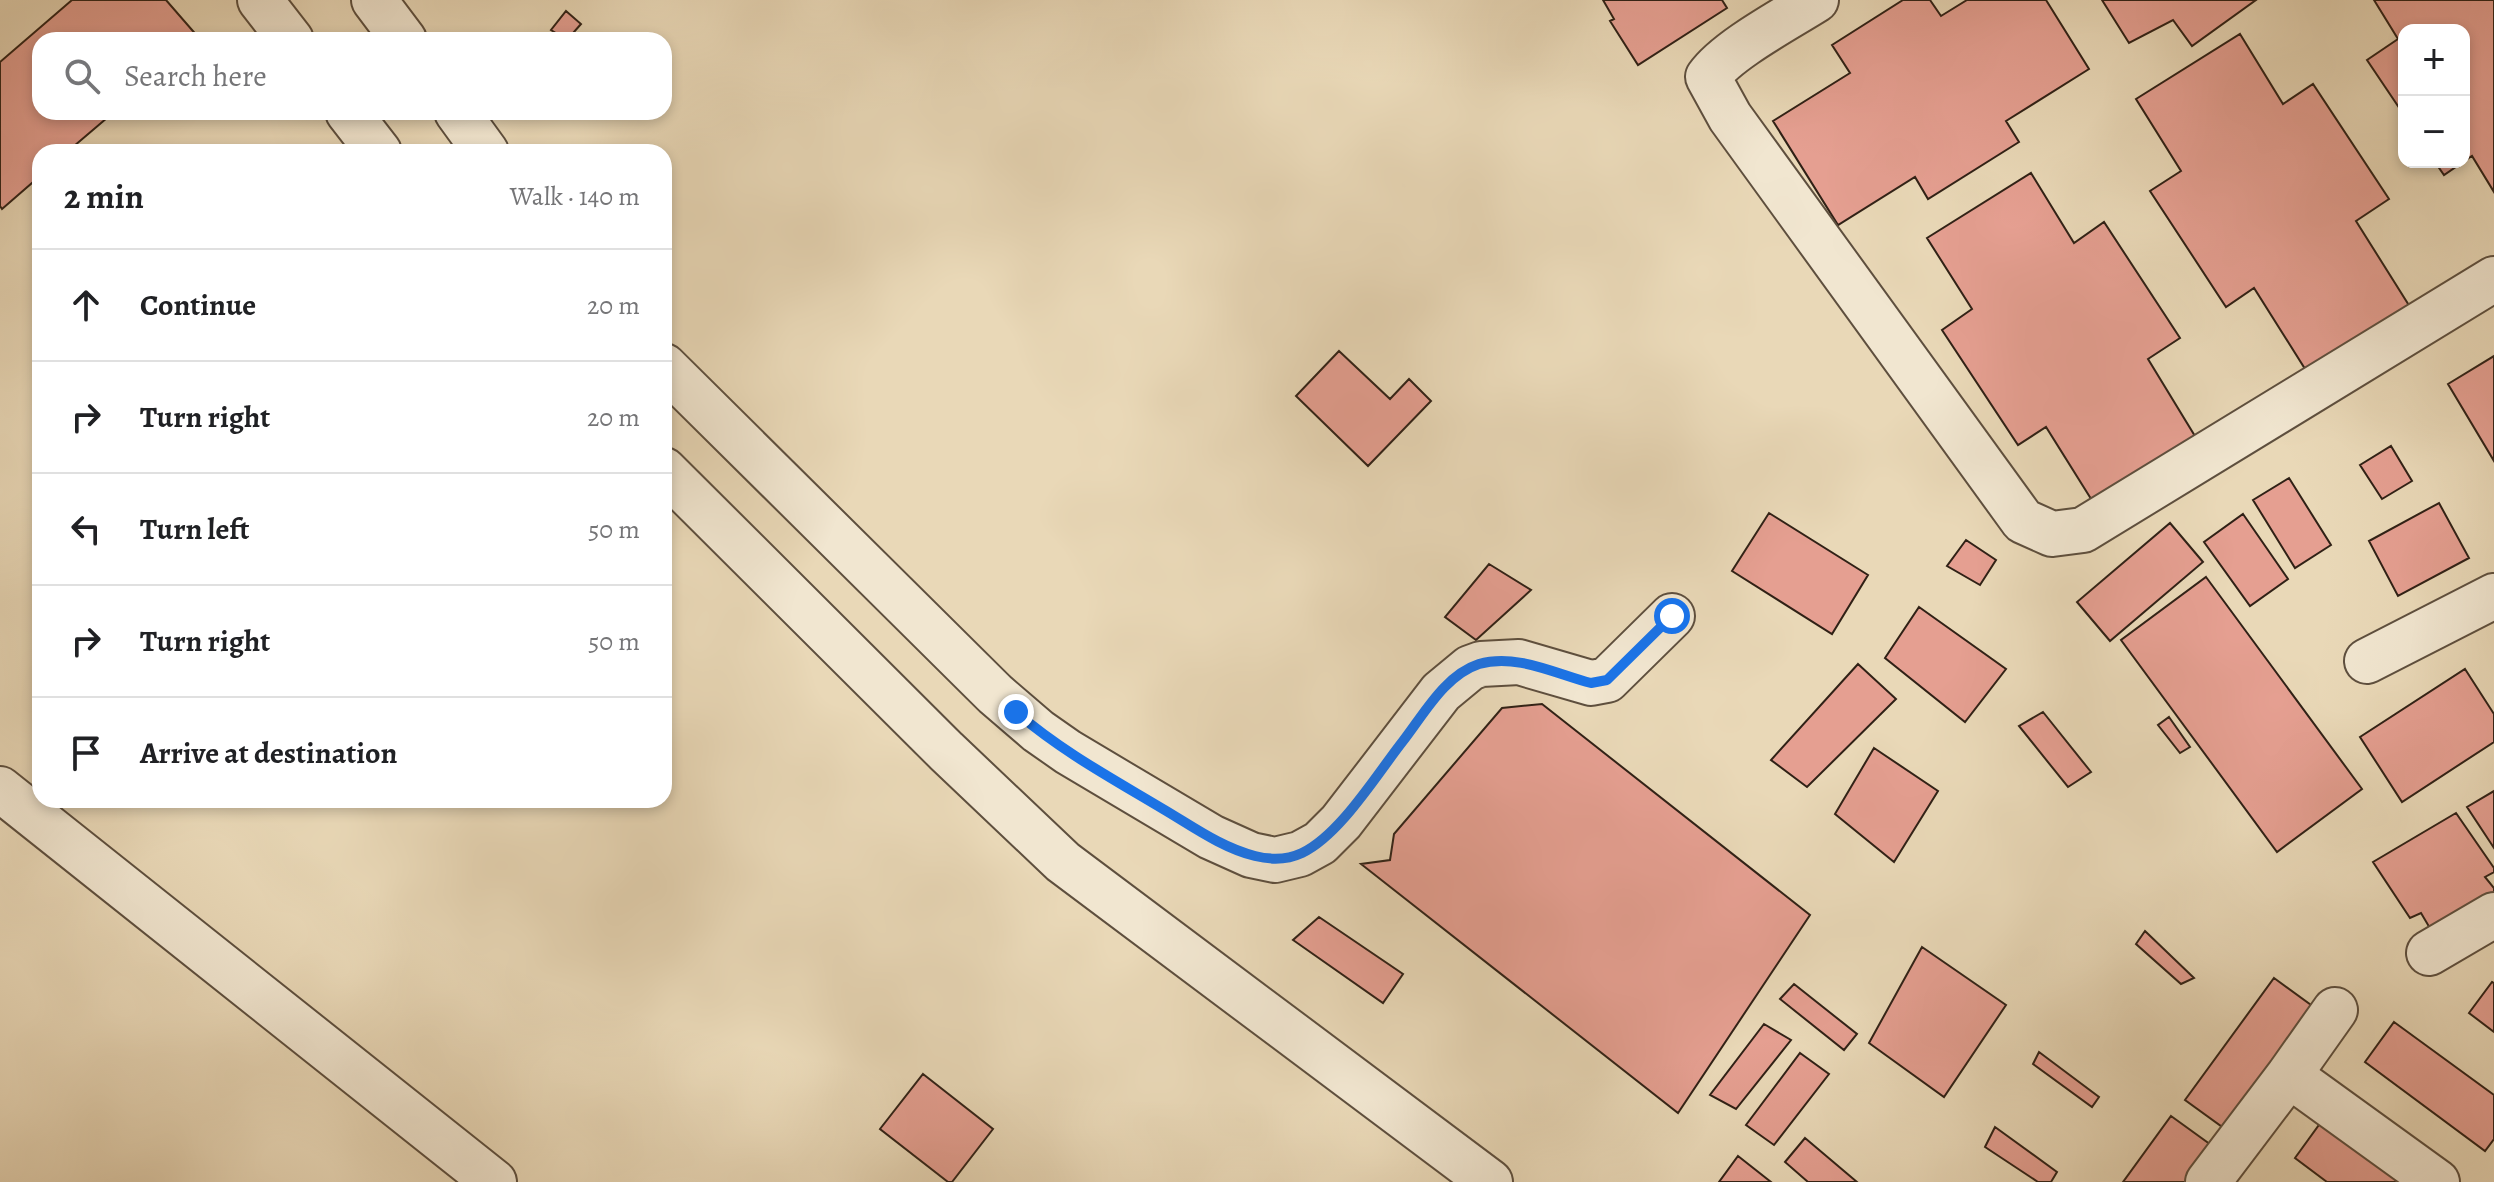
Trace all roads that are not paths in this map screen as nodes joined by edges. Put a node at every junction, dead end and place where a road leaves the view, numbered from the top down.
1 (260, 0) edge
2 (374, 0) edge
3 (1816, 0) edge
4 (285, 32) edge
5 (398, 32) edge
6 (354, 120) edge
7 (463, 120) edge
8 (373, 144) edge
9 (480, 144) edge
10 (2494, 279) edge
11 (672, 374) edge
12 (672, 478) edge
13 (2494, 596) edge
14 (1672, 616) dead end
15 (2367, 661) dead end
16 (0, 789) edge
17 (2494, 915) edge
18 (2429, 953) dead end
19 (2335, 1010) dead end
20 (2289, 1075) junction
21 (494, 1182) edge
22 (1490, 1182) edge
23 (2208, 1182) edge
24 (2437, 1182) edge

1 - 4 street
2 - 5 street
3 - 10 street
6 - 8 street
7 - 9 street
11 - 14 street
12 - 22 street
13 - 15 street
16 - 21 street
17 - 18 street
19 - 20 street
20 - 23 street
20 - 24 street

